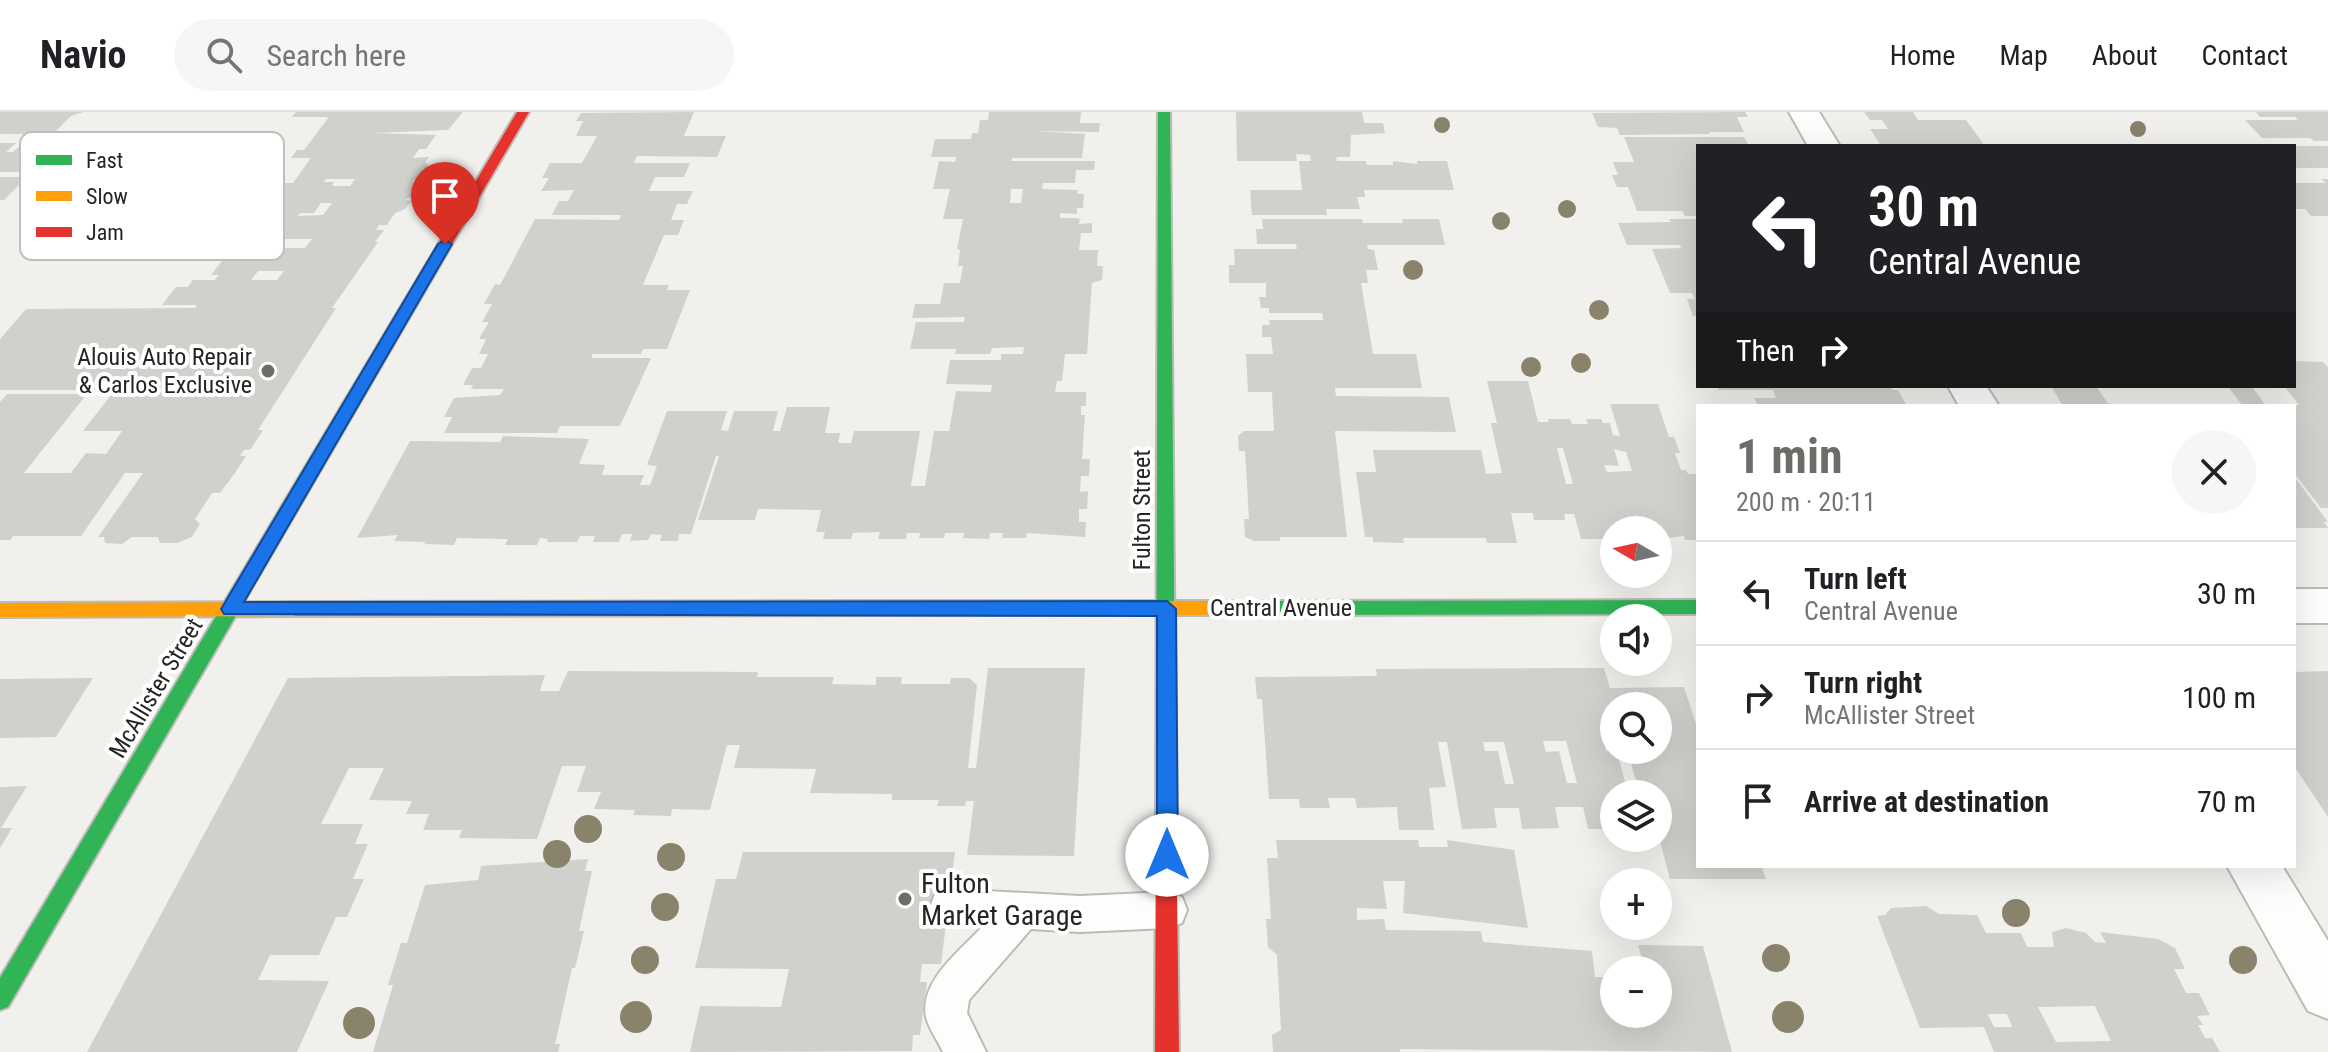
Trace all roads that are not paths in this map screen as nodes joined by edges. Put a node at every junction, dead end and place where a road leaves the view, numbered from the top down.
1 (523, 112) edge
2 (1164, 112) edge
3 (1804, 112) edge
4 (1823, 144) edge
5 (2296, 606) edge
6 (2328, 606) edge
7 (1696, 607) edge
8 (230, 609) junction
9 (1167, 609) junction
10 (0, 610) edge
11 (2254, 868) edge
12 (949, 907) dead end
13 (1168, 910) junction
14 (1022, 911) junction
15 (2328, 992) edge
16 (0, 999) edge
17 (965, 1052) edge
18 (1167, 1052) edge

1 - 8 street, McAllister Street
2 - 9 street, Fulton Street
3 - 4 street
5 - 6 street
7 - 9 street, Central Avenue
8 - 9 street, Central Avenue
8 - 10 street, Central Avenue
8 - 16 street, McAllister Street
9 - 13 street, Fulton Street
11 - 15 street
12 - 14 lane
13 - 14 lane
13 - 18 street, Fulton Street
14 - 17 lane

